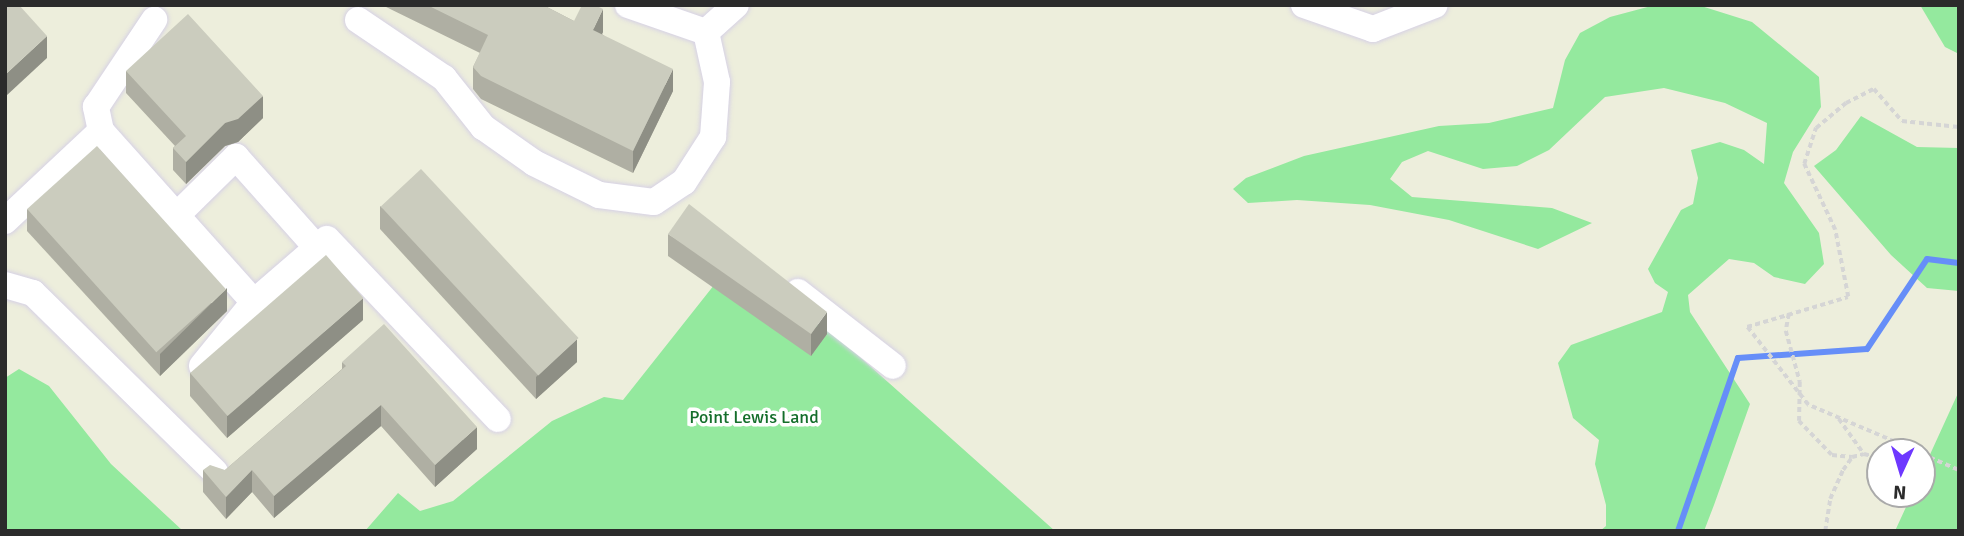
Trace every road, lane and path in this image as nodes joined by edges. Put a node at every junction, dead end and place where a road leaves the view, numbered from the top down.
1 (628, 5) edge
2 (736, 5) edge
3 (1304, 5) edge
4 (1435, 5) edge
5 (154, 20) dead end
6 (358, 20) dead end
7 (706, 32) junction
8 (1959, 127) edge
9 (100, 131) junction
10 (670, 191) junction
11 (691, 208) edge
12 (177, 215) junction
13 (5, 221) edge
14 (317, 248) junction
15 (776, 275) edge
16 (5, 285) edge
17 (254, 302) junction
18 (1789, 314) junction
19 (202, 366) edge
20 (893, 366) dead end
21 (1799, 394) junction
22 (1837, 418) junction
23 (498, 419) dead end
24 (1884, 438) edge
25 (1864, 454) joint
26 (1852, 457) junction
27 (1936, 460) edge
28 (1959, 470) edge
29 (215, 472) edge
30 (1825, 531) edge

1 - 7 lane
2 - 7 lane
3 - 4 lane
5 - 9 lane
6 - 10 lane
7 - 10 lane
8 - 18 path
9 - 12 lane
9 - 13 lane
10 - 11 lane
12 - 14 lane
12 - 17 lane
14 - 17 lane
14 - 23 lane
15 - 20 lane
16 - 29 lane
17 - 19 lane
18 - 21 path
18 - 21 path
21 - 22 path
21 - 26 path
22 - 24 path
22 - 25 path
25 - 26 path
26 - 30 path
27 - 28 path

